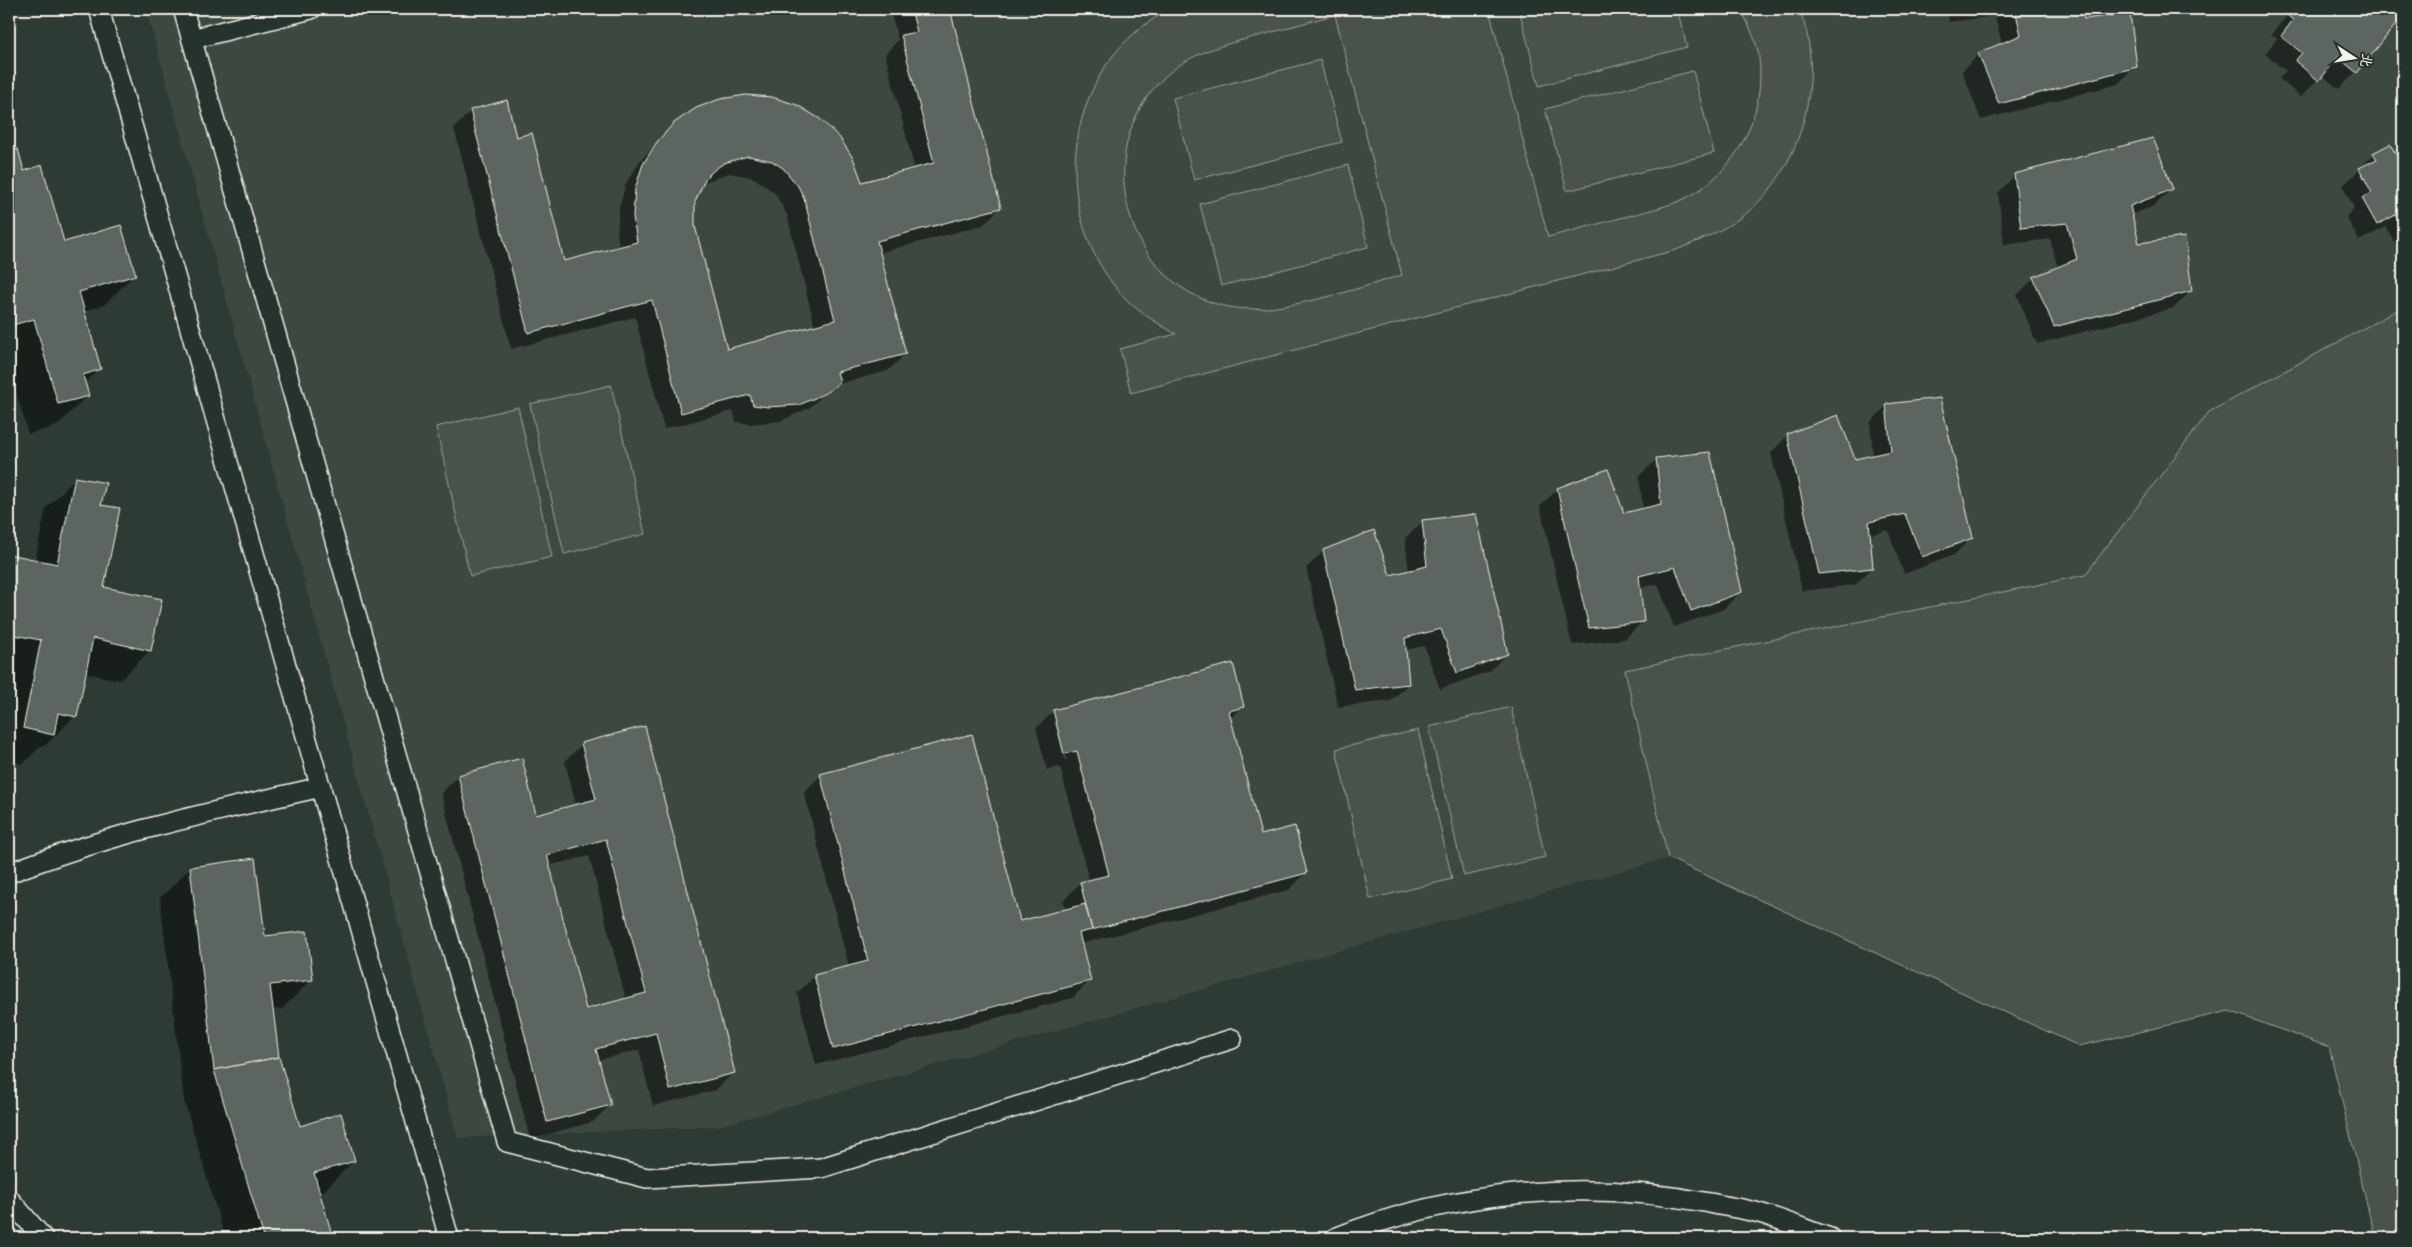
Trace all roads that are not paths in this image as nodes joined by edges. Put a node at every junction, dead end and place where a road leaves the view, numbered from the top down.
1 (99, 9) edge
2 (183, 9) edge
3 (311, 9) edge
4 (192, 39) junction
5 (321, 787) junction
6 (9, 874) edge
7 (1232, 1039) dead end
8 (9, 1199) edge
9 (43, 1238) edge
10 (449, 1238) edge
11 (1335, 1238) edge
12 (1830, 1238) edge

1 - 5 lane
2 - 4 lane
3 - 4 lane
4 - 7 lane
5 - 6 lane
5 - 10 lane
8 - 9 lane
11 - 12 lane

